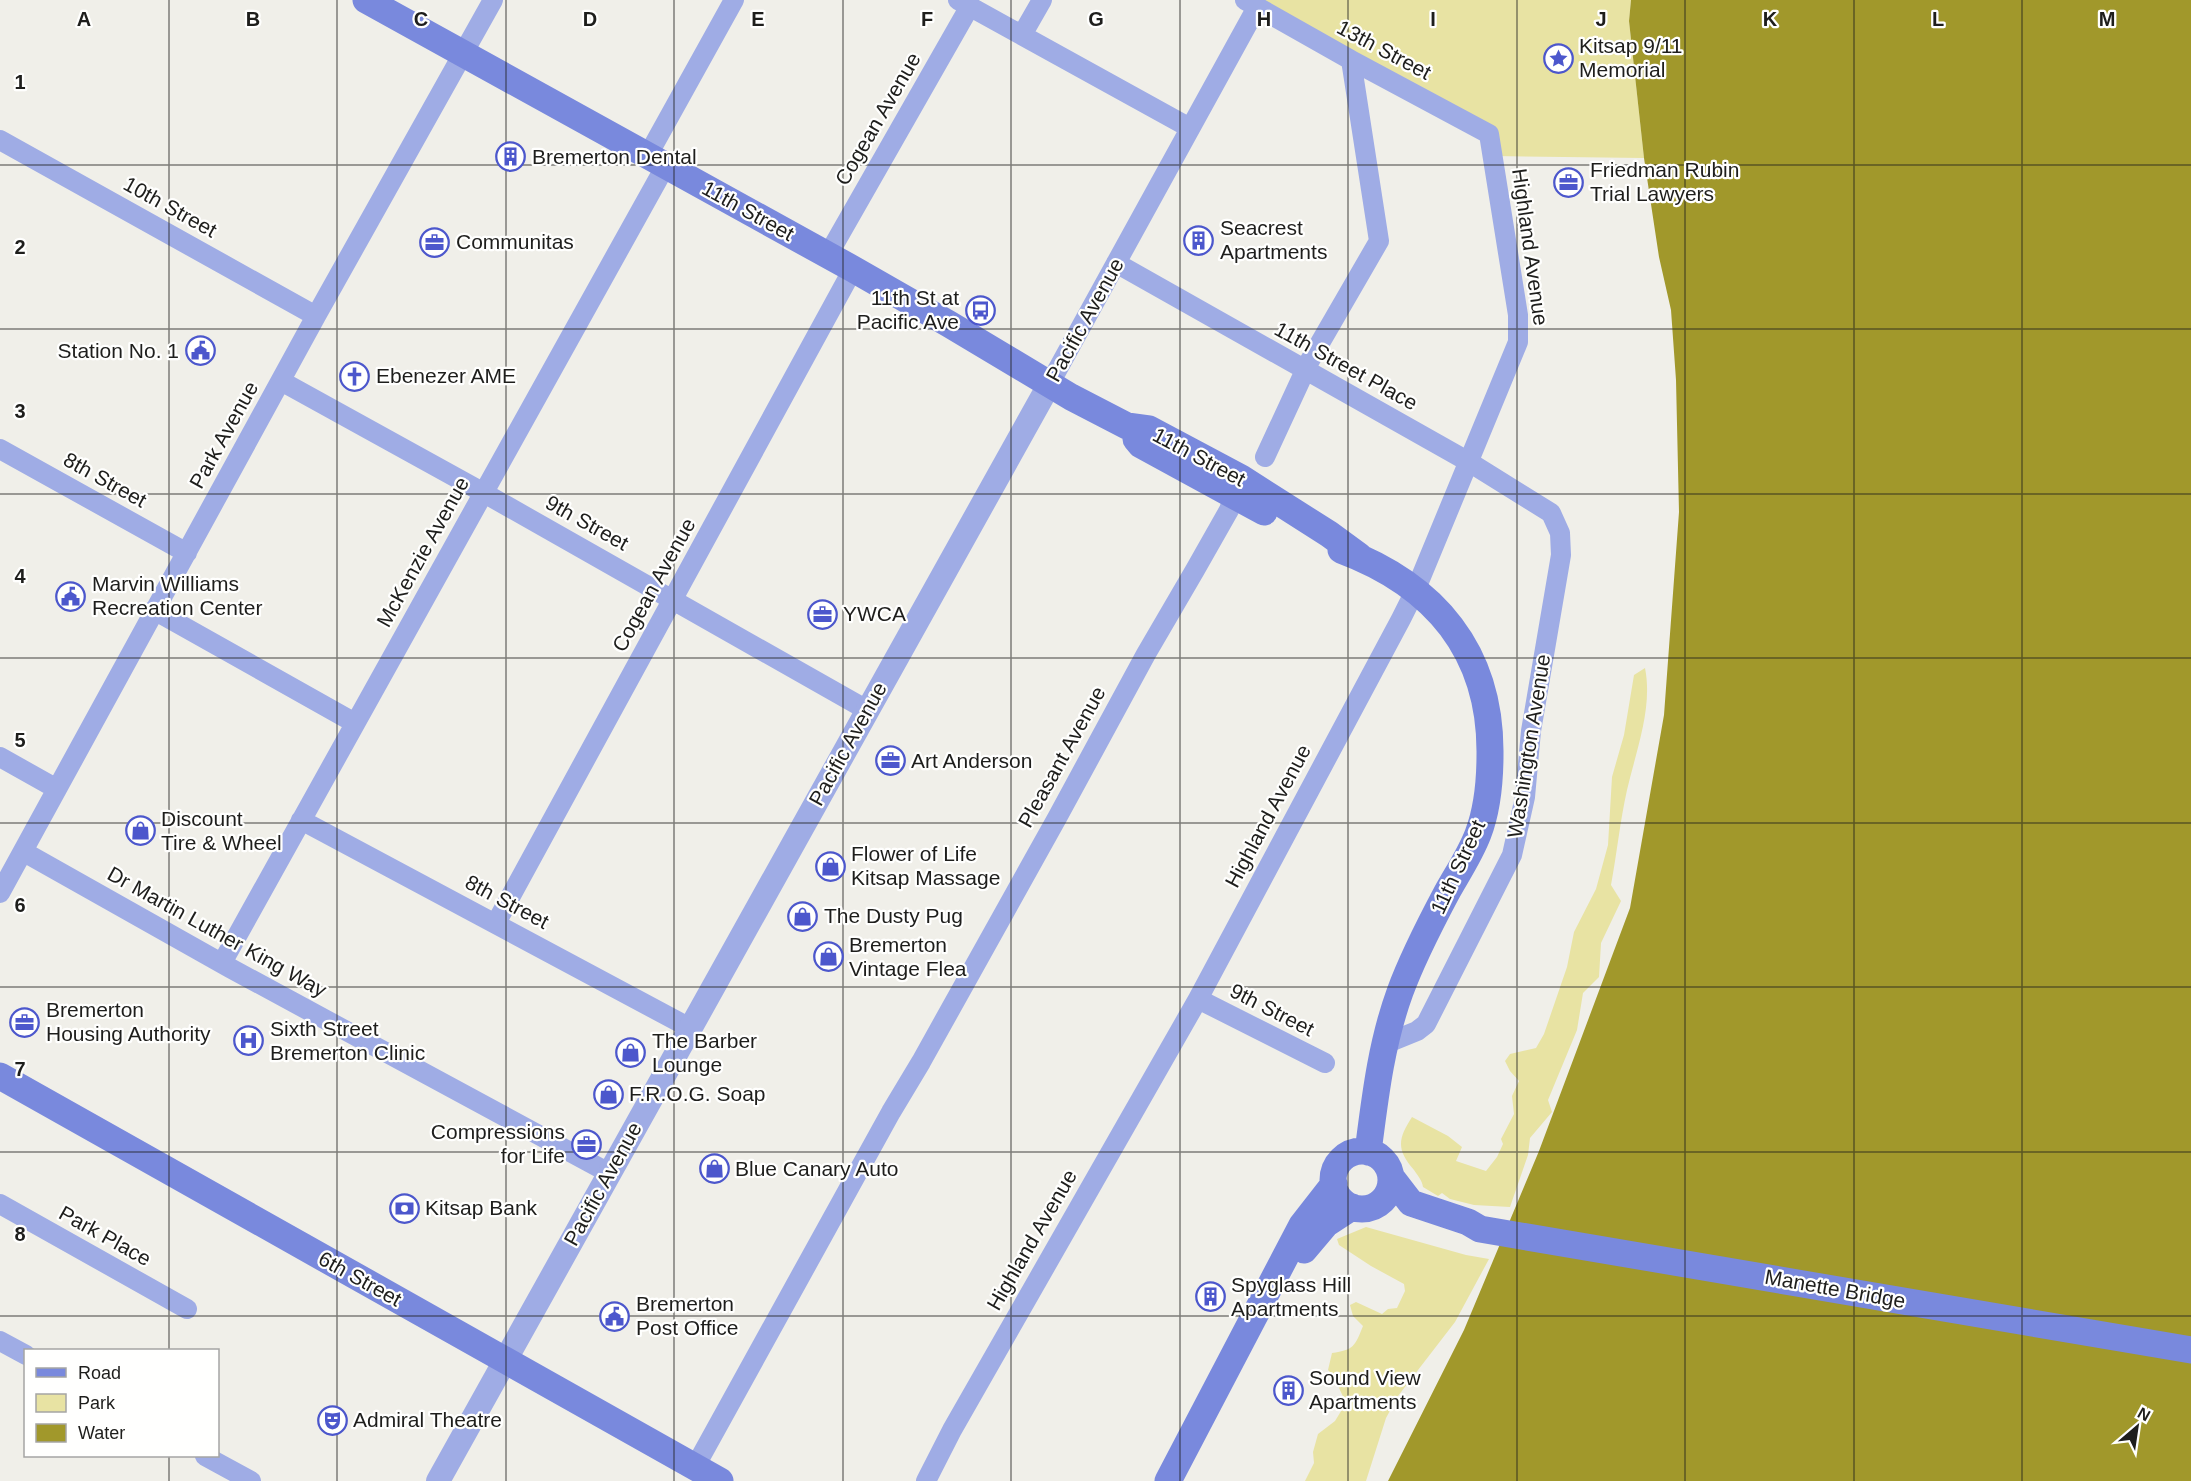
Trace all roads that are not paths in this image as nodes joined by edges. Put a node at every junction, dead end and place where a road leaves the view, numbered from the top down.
1 (366, 0) edge
2 (494, 0) edge
3 (734, 0) edge
4 (1042, 0) edge
5 (964, 3) edge
6 (1251, 3) edge
7 (1022, 35) junction
8 (464, 54) junction
9 (1351, 60) junction
10 (1190, 128) junction
11 (1489, 134) joint
12 (0, 140) edge
13 (657, 160) junction
14 (828, 255) junction
15 (1116, 263) junction
16 (853, 269) junction
17 (316, 316) junction
18 (1305, 371) junction
19 (281, 381) junction
20 (1050, 385) junction
21 (0, 449) edge
22 (1264, 457) dead end
23 (1469, 462) junction
24 (1238, 487) junction
25 (484, 492) junction
26 (1551, 513) joint
27 (187, 553) junction
28 (1416, 589) junction
29 (673, 599) junction
30 (154, 610) junction
31 (867, 710) junction
32 (355, 723) junction
33 (0, 757) edge
34 (57, 789) junction
35 (301, 820) junction
36 (24, 852) junction
37 (0, 893) edge
38 (496, 923) junction
39 (222, 963) junction
40 (1198, 999) junction
41 (690, 1028) junction
42 (1385, 1044) junction
43 (1325, 1063) dead end
44 (0, 1076) edge
45 (1368, 1152) junction
46 (609, 1173) junction
47 (1391, 1178) junction
48 (1334, 1184) junction
49 (0, 1204) edge
50 (1363, 1207) junction
51 (1479, 1229) junction
52 (187, 1309) dead end
53 (0, 1341) edge
54 (2191, 1350) edge
55 (24, 1354) edge
56 (505, 1360) junction
57 (208, 1457) edge
58 (695, 1467) junction
59 (250, 1481) edge
60 (438, 1481) edge
61 (720, 1481) edge
62 (926, 1481) edge
63 (1168, 1481) edge
64 (1186, 1481) edge

1 - 8 main road, 11th Street
2 - 8 street, Park Avenue
3 - 13 street, McKenzie Avenue
4 - 7 street
5 - 7 street
5 - 14 street, Cogean Avenue
6 - 9 street, 13th Street
6 - 10 street, Pacific Avenue
7 - 10 street
8 - 13 main road, 11th Street
8 - 17 street, Park Avenue
9 - 11 street, 13th Street
9 - 18 street
10 - 15 street, Pacific Avenue
11 - 23 street, Highland Avenue
12 - 17 street, 10th Street
13 - 14 main road, 11th Street
13 - 25 street, McKenzie Avenue
14 - 16 main road, 11th Street
15 - 18 street, 11th Street Place
15 - 20 street, Pacific Avenue
16 - 20 main road, 11th Street
16 - 29 street, Cogean Avenue
17 - 19 street, Park Avenue
18 - 22 street
18 - 23 street, 11th Street Place
19 - 25 street, 9th Street
19 - 27 street, Park Avenue
20 - 24 main road, 11th Street
20 - 31 street, Pacific Avenue
21 - 27 street, 8th Street
23 - 26 street, 11th Street Place
23 - 28 street, Highland Avenue
24 - 28 main road, 11th Street
24 - 58 street, Pleasant Avenue
25 - 29 street, 9th Street
25 - 32 street, McKenzie Avenue
26 - 42 street, Washington Avenue
27 - 30 street, Park Avenue
28 - 40 street, Highland Avenue
28 - 42 main road, 11th Street
29 - 31 street, 9th Street
29 - 38 street, Cogean Avenue
30 - 32 street
30 - 34 street, Park Avenue
31 - 41 street, Pacific Avenue
32 - 35 street, McKenzie Avenue
33 - 34 street
34 - 36 street, Park Avenue
35 - 38 street, 8th Street
35 - 39 street, McKenzie Avenue
36 - 37 street, Park Avenue
36 - 39 street, Dr Martin Luther King Way
38 - 41 street, 8th Street
39 - 46 street, Dr Martin Luther King Way
40 - 43 street, 9th Street
40 - 62 street, Highland Avenue
41 - 46 street, Pacific Avenue
42 - 45 main road, 11th Street
44 - 56 main road, 6th Street
45 - 47 main road
45 - 48 main road
46 - 56 street, Pacific Avenue
47 - 50 main road
47 - 51 main road
48 - 50 main road
48 - 63 main road
49 - 52 street, Park Place
50 - 51 main road
50 - 64 main road
51 - 54 main road, Manette Bridge
53 - 55 street
56 - 58 main road, 6th Street
56 - 60 street, Pacific Avenue
57 - 59 street
58 - 61 main road, 6th Street

